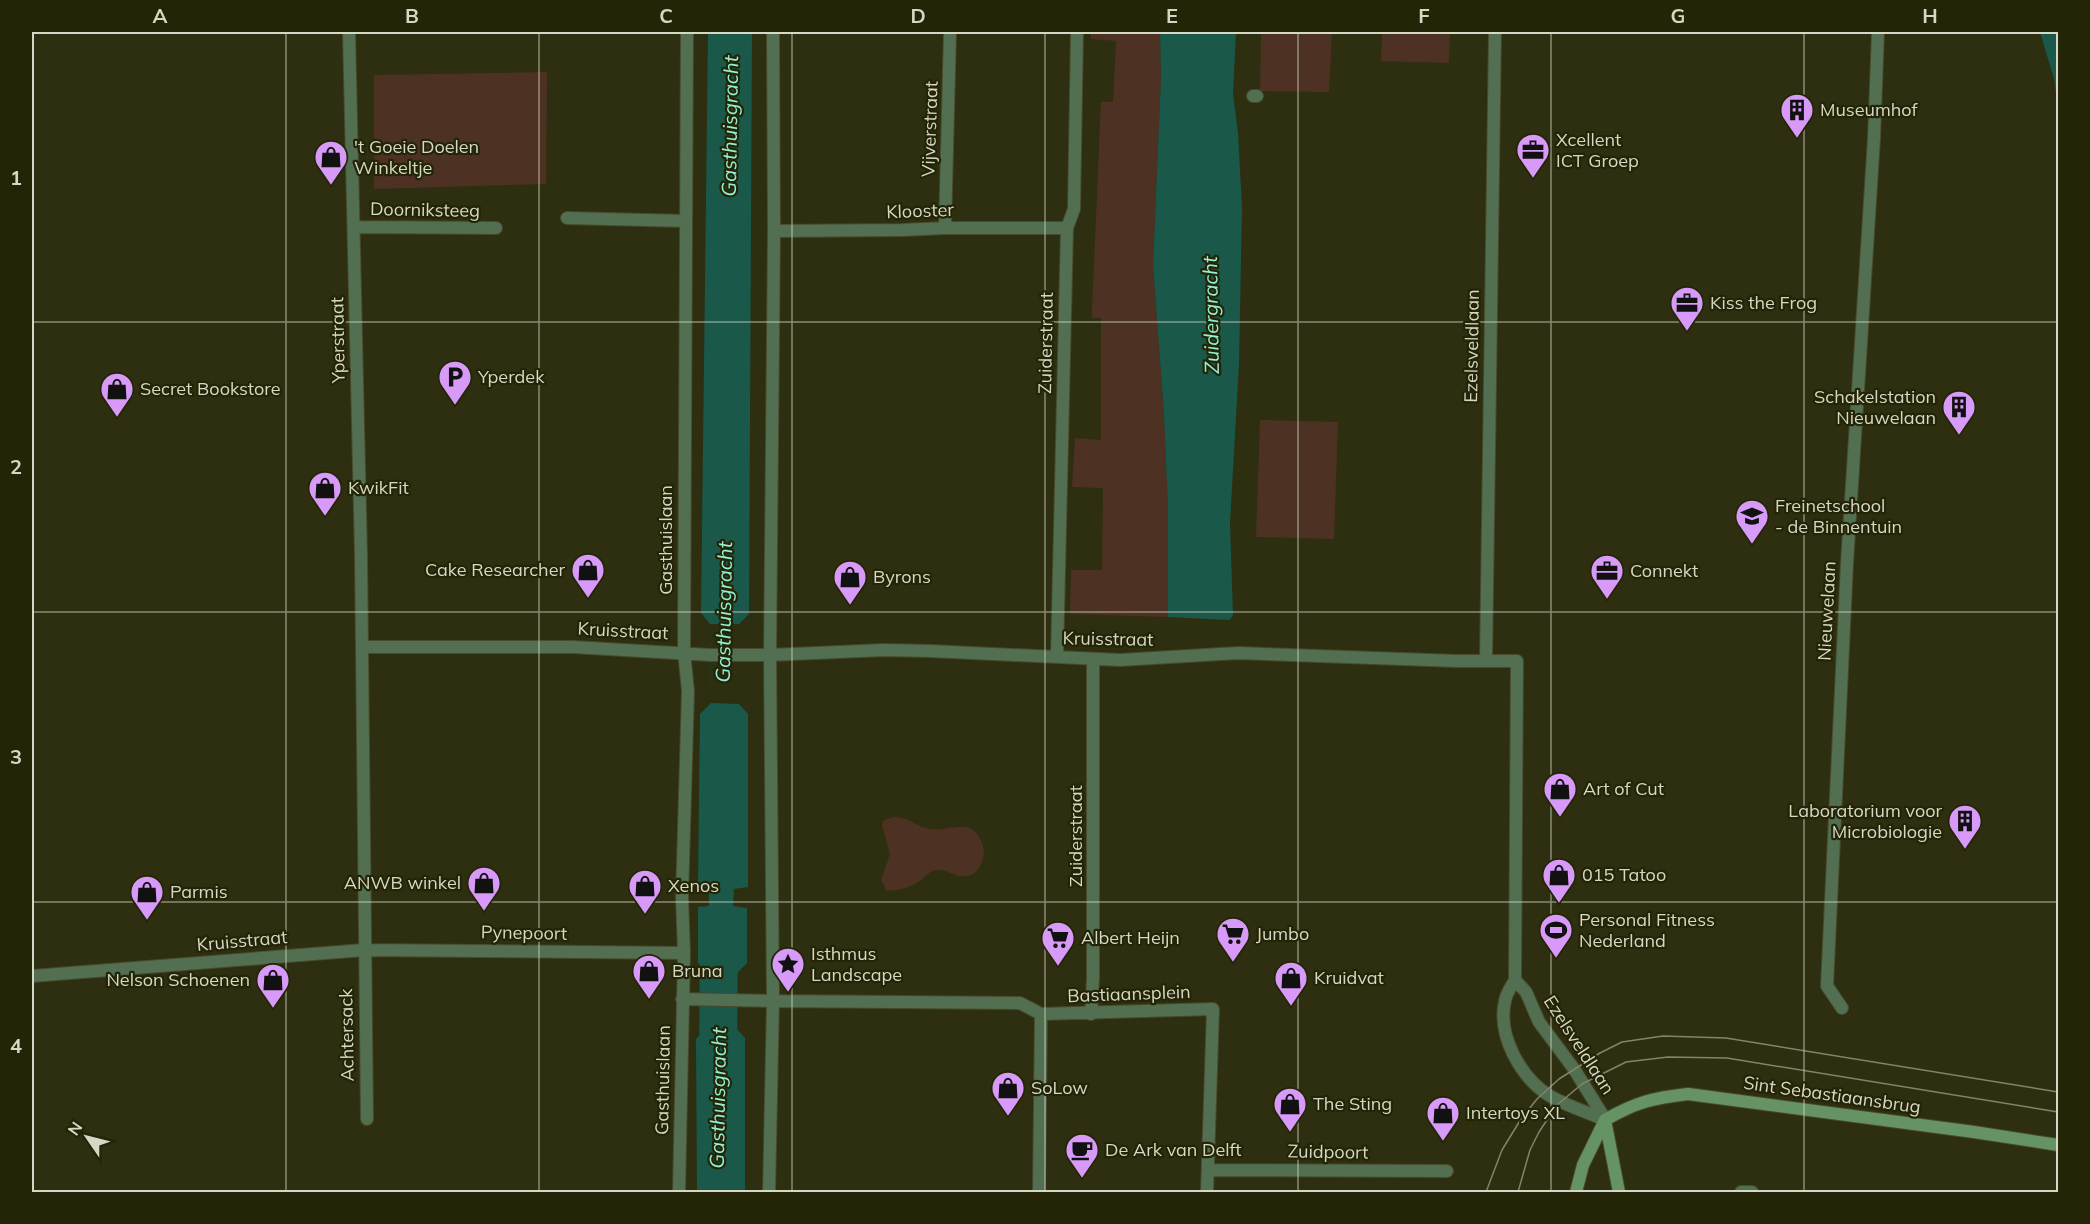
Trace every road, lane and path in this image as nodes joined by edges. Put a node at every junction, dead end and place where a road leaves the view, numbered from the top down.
1 (349, 32) edge
2 (687, 32) edge
3 (773, 32) edge
4 (950, 32) edge
5 (1077, 32) edge
6 (1495, 32) edge
7 (1878, 32) edge
8 (567, 218) dead end
9 (686, 221) junction
10 (354, 227) junction
11 (496, 228) dead end
12 (945, 228) junction
13 (1067, 228) junction
14 (774, 231) junction
15 (362, 647) junction
16 (684, 652) junction
17 (770, 656) junction
18 (1057, 656) junction
19 (1093, 659) junction
20 (1486, 660) junction
21 (1517, 661) joint
22 (364, 950) junction
23 (684, 953) junction
24 (32, 976) edge
25 (1515, 980) junction
26 (682, 999) junction
27 (772, 1001) junction
28 (1842, 1008) dead end
29 (1041, 1014) junction
30 (1091, 1014) junction
31 (367, 1119) dead end
32 (1605, 1120) junction
33 (2058, 1145) edge
34 (1208, 1170) junction
35 (1447, 1171) dead end
36 (679, 1192) edge
37 (769, 1192) edge
38 (1039, 1192) edge
39 (1207, 1192) edge
40 (1576, 1192) edge
41 (1619, 1192) edge
42 (1741, 1192) edge
43 (1752, 1192) edge

1 - 10 street, Yperstraat
2 - 9 street, Gasthuislaan
3 - 14 street
4 - 12 street, Vijverstraat
5 - 13 street, Zuiderstraat
6 - 20 street, Ezelsveldlaan
7 - 28 street, Nieuwelaan
8 - 9 street
9 - 16 street, Gasthuislaan
10 - 11 street, Doorniksteeg
10 - 15 street, Yperstraat
12 - 13 street, Klooster
12 - 14 street, Klooster
13 - 18 street, Zuiderstraat
14 - 17 street
15 - 16 street, Kruisstraat
15 - 22 street
16 - 17 street, Kruisstraat
16 - 23 street, Gasthuislaan
17 - 18 street, Kruisstraat
17 - 27 street
18 - 19 street, Kruisstraat
19 - 20 street, Kruisstraat
19 - 30 street, Zuiderstraat
20 - 21 street, Kruisstraat
21 - 25 street, Ezelsveldlaan
22 - 23 street, Pynepoort
22 - 24 street, Kruisstraat
22 - 31 street, Achtersack
23 - 26 street, Gasthuislaan
25 - 32 street, Ezelsveldlaan
25 - 32 street, Ezelsveldlaan
26 - 27 street
26 - 36 street, Gasthuislaan
27 - 29 street
27 - 37 street
29 - 30 street, Bastiaansplein
29 - 38 street
30 - 34 street, Bastiaansplein
32 - 33 main road, Sint Sebastiaansbrug
32 - 40 main road
32 - 41 main road
34 - 35 street, Zuidpoort
34 - 39 street, Bastiaansplein
42 - 43 street

